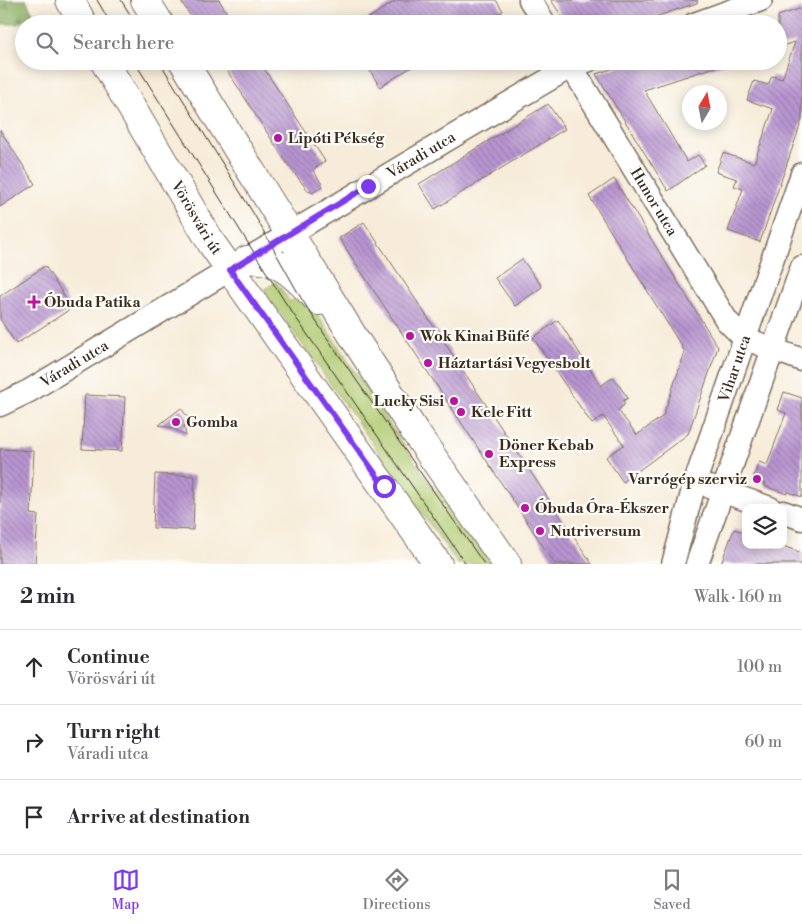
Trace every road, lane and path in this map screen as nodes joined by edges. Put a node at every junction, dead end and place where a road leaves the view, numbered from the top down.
1 (70, 0) edge
2 (145, 0) edge
3 (530, 0) edge
4 (762, 0) edge
5 (78, 15) edge
6 (154, 15) edge
7 (539, 15) edge
8 (720, 15) edge
9 (109, 70) edge
10 (189, 70) edge
11 (564, 70) edge
12 (580, 70) edge
13 (802, 174) edge
14 (290, 234) junction
15 (238, 265) junction
16 (802, 267) edge
17 (744, 338) junction
18 (356, 341) junction
19 (772, 350) junction
20 (802, 360) edge
21 (0, 405) edge
22 (695, 482) junction
23 (723, 491) junction
24 (759, 504) edge
25 (787, 513) edge
26 (802, 519) edge
27 (430, 561) edge
28 (507, 564) edge
29 (673, 564) edge
30 (697, 564) edge

1 - 5 main road
2 - 6 main road
3 - 7 street
4 - 8 street
9 - 15 main road, Vörösvári út
10 - 14 main road
11 - 14 street, Váradi utca
12 - 17 street, Hunor utca
13 - 17 street, Vihar utca
14 - 15 street, Váradi utca
14 - 18 main road
15 - 18 main road
15 - 21 street, Váradi utca
15 - 27 main road, Vörösvári út
16 - 19 street, Vihar utca
17 - 19 street
17 - 22 street, Vihar utca
18 - 28 main road
19 - 20 street
19 - 23 street, Vihar utca
22 - 23 street
22 - 29 street, Vihar utca
23 - 24 street
23 - 30 street, Vihar utca
25 - 26 street

